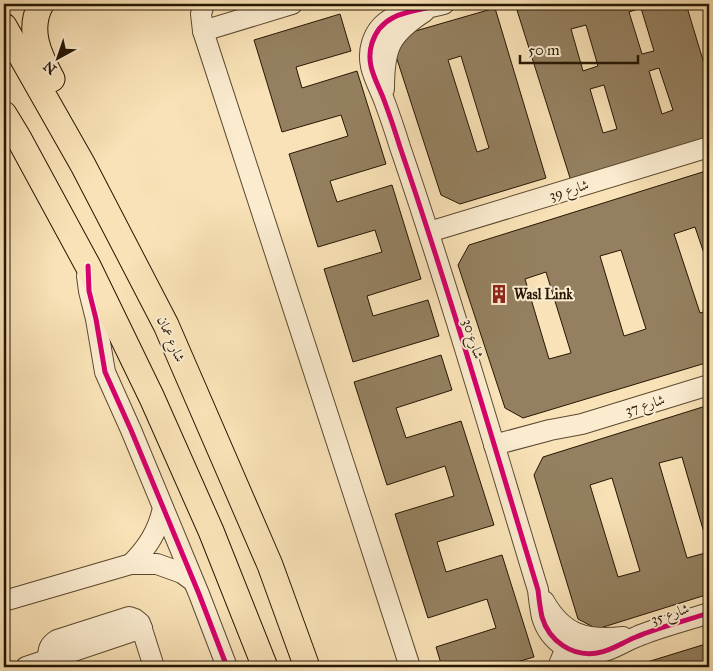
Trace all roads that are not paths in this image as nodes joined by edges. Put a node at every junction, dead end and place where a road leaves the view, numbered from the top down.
1 (41, 4) edge
2 (204, 4) edge
3 (292, 4) edge
4 (438, 6) edge
5 (4, 26) edge
6 (203, 31) junction
7 (4, 114) edge
8 (709, 147) edge
9 (83, 165) junction
10 (429, 232) junction
11 (88, 266) junction
12 (709, 385) edge
13 (496, 452) junction
14 (163, 508) junction
15 (131, 564) junction
16 (194, 581) junction
17 (538, 590) junction
18 (4, 601) edge
19 (709, 613) edge
20 (637, 636) junction
21 (566, 648) junction
22 (26, 667) edge
23 (154, 667) edge
24 (227, 667) edge
25 (265, 667) edge
26 (307, 667) edge
27 (410, 667) edge
28 (558, 667) edge

1 - 9 main road
2 - 6 street
3 - 6 street
4 - 10 street, شارع 30
5 - 9 main road, شارع عمان
6 - 27 street
7 - 11 main road
8 - 10 street, شارع 39
9 - 26 main road, شارع عمان
10 - 13 street, شارع 30
11 - 14 street
11 - 25 main road
12 - 13 street, شارع 37
13 - 17 street, شارع 30
14 - 15 street
14 - 16 street
15 - 16 street
15 - 18 street
16 - 24 street
17 - 20 street, شارع 30
17 - 21 street, شارع 30
19 - 20 street, شارع 35
20 - 21 street
21 - 28 street
22 - 23 street

